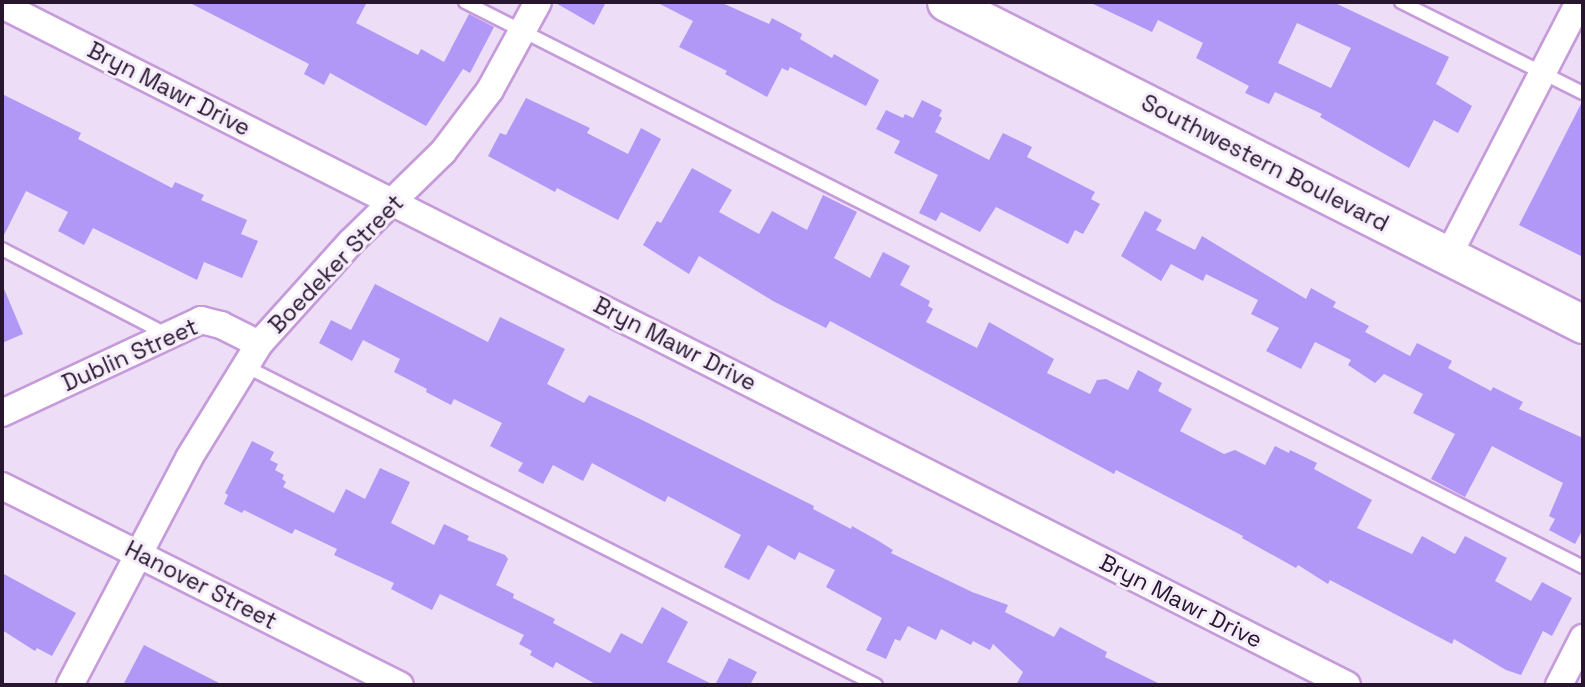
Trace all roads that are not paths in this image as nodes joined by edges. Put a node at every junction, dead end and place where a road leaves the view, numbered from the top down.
1 (466, 2) edge
2 (538, 2) edge
3 (946, 2) edge
4 (1401, 2) edge
5 (1579, 2) edge
6 (2, 5) edge
7 (523, 32) junction
8 (1544, 73) junction
9 (1583, 93) edge
10 (394, 202) junction
11 (2, 249) edge
12 (1448, 256) junction
13 (1583, 324) edge
14 (168, 335) junction
15 (252, 355) junction
16 (2, 413) edge
17 (2, 486) edge
18 (137, 553) junction
19 (1583, 567) edge
20 (1583, 638) edge
21 (70, 685) edge
22 (400, 685) edge
23 (876, 685) edge
24 (1347, 685) edge
25 (1559, 685) edge

1 - 7 lane
2 - 7 street, Boedeker Street
3 - 12 street, Southwestern Boulevard
4 - 8 lane
5 - 8 street
6 - 10 street, Bryn Mawr Drive
7 - 10 street, Boedeker Street
7 - 19 lane
8 - 9 lane
8 - 12 street
10 - 15 street, Boedeker Street
10 - 24 street, Bryn Mawr Drive
11 - 14 lane
12 - 13 street, Southwestern Boulevard
14 - 15 street, Dublin Street
14 - 16 street, Dublin Street
15 - 18 street, Boedeker Street
15 - 23 lane
17 - 18 street, Hanover Street
18 - 21 street, Boedeker Street
18 - 22 street, Hanover Street
20 - 25 street

